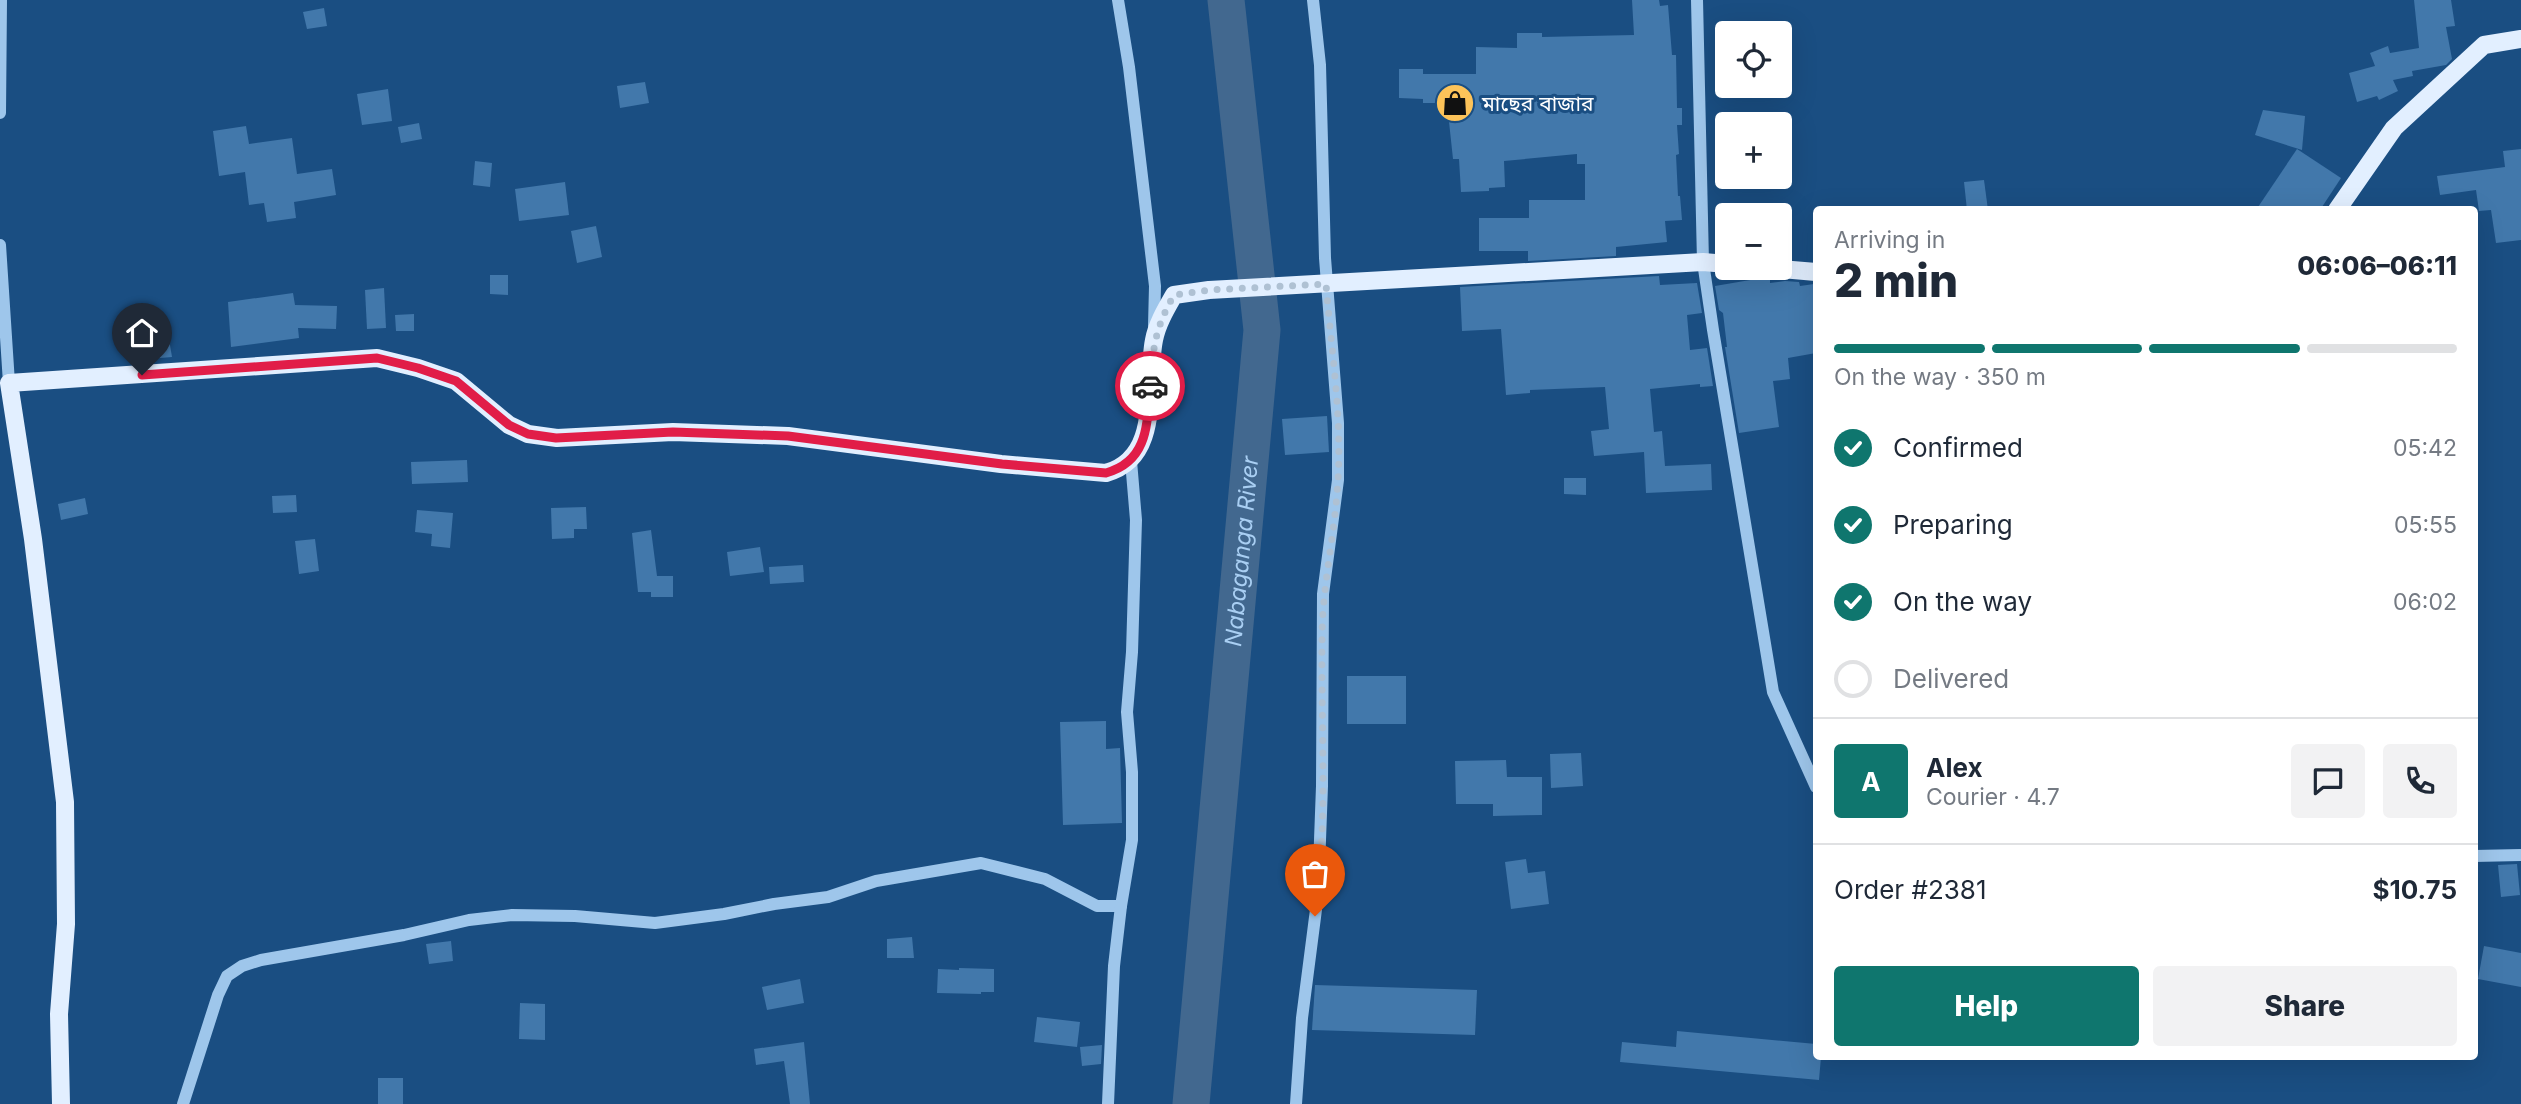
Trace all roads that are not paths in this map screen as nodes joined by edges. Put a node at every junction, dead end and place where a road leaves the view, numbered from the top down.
1 (1, 0) edge
2 (1118, 0) edge
3 (1314, 0) edge
4 (1697, 0) edge
5 (2521, 39) edge
6 (0, 113) edge
7 (2339, 206) edge
8 (0, 245) edge
9 (1703, 262) junction
10 (1715, 263) edge
11 (1792, 270) edge
12 (1813, 272) edge
13 (1326, 284) junction
14 (1154, 338) junction
15 (9, 383) junction
16 (1131, 461) junction
17 (1813, 780) edge
18 (2521, 855) edge
19 (2478, 856) edge
20 (1121, 905) junction
21 (61, 1104) edge
22 (183, 1104) edge
23 (1108, 1104) edge
24 (1296, 1104) edge

1 - 6 street
2 - 14 street
3 - 13 street
4 - 9 street
5 - 7 main road
8 - 15 street
9 - 10 main road
9 - 13 main road
9 - 17 street
11 - 12 main road
13 - 14 main road
13 - 24 street
14 - 16 main road
15 - 16 main road
15 - 21 main road
16 - 20 street
18 - 19 street
20 - 22 street
20 - 23 street

